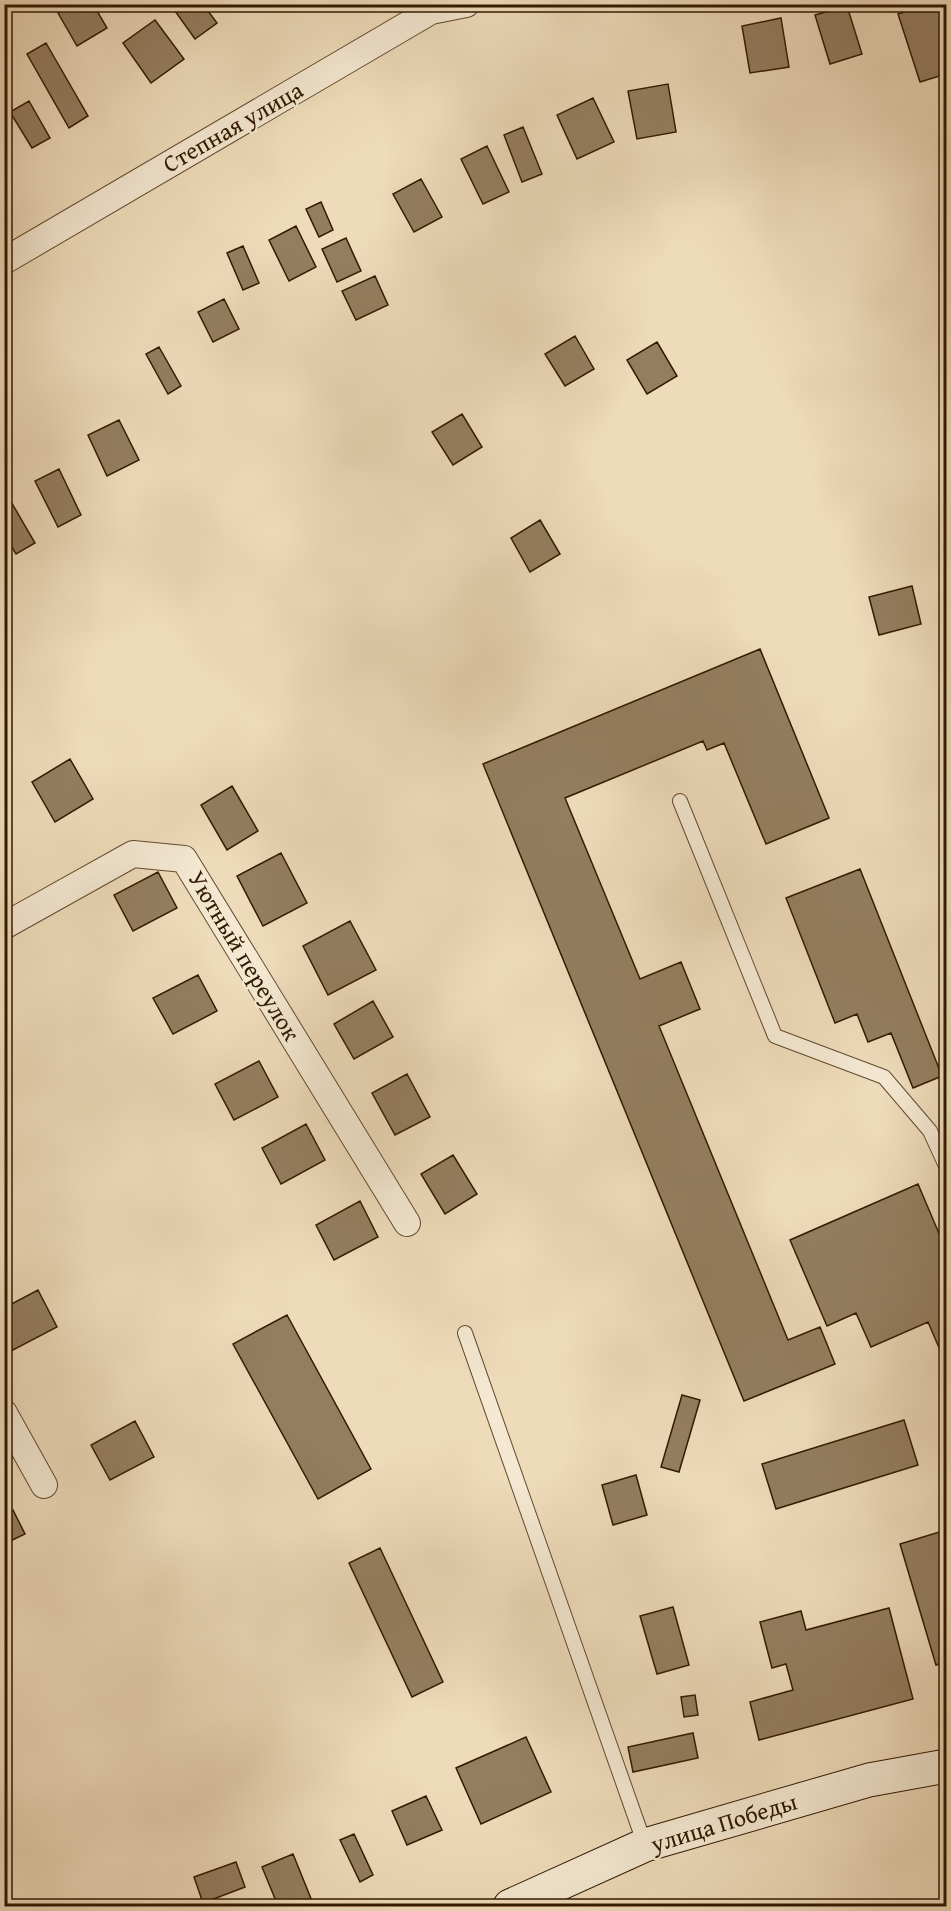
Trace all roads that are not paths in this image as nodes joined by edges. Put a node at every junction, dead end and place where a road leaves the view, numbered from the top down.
1 (466, 4) edge
2 (4, 261) edge
3 (680, 801) dead end
4 (4, 926) edge
5 (946, 1166) edge
6 (407, 1223) dead end
7 (465, 1333) dead end
8 (4, 1413) edge
9 (44, 1485) dead end
10 (946, 1766) edge
11 (645, 1845) junction
12 (510, 1906) edge

1 - 2 street, Степная улица
3 - 5 lane
4 - 6 street, Уютный переулок
7 - 11 lane
8 - 9 street
10 - 11 street, улица Победы
11 - 12 street, улица Победы

